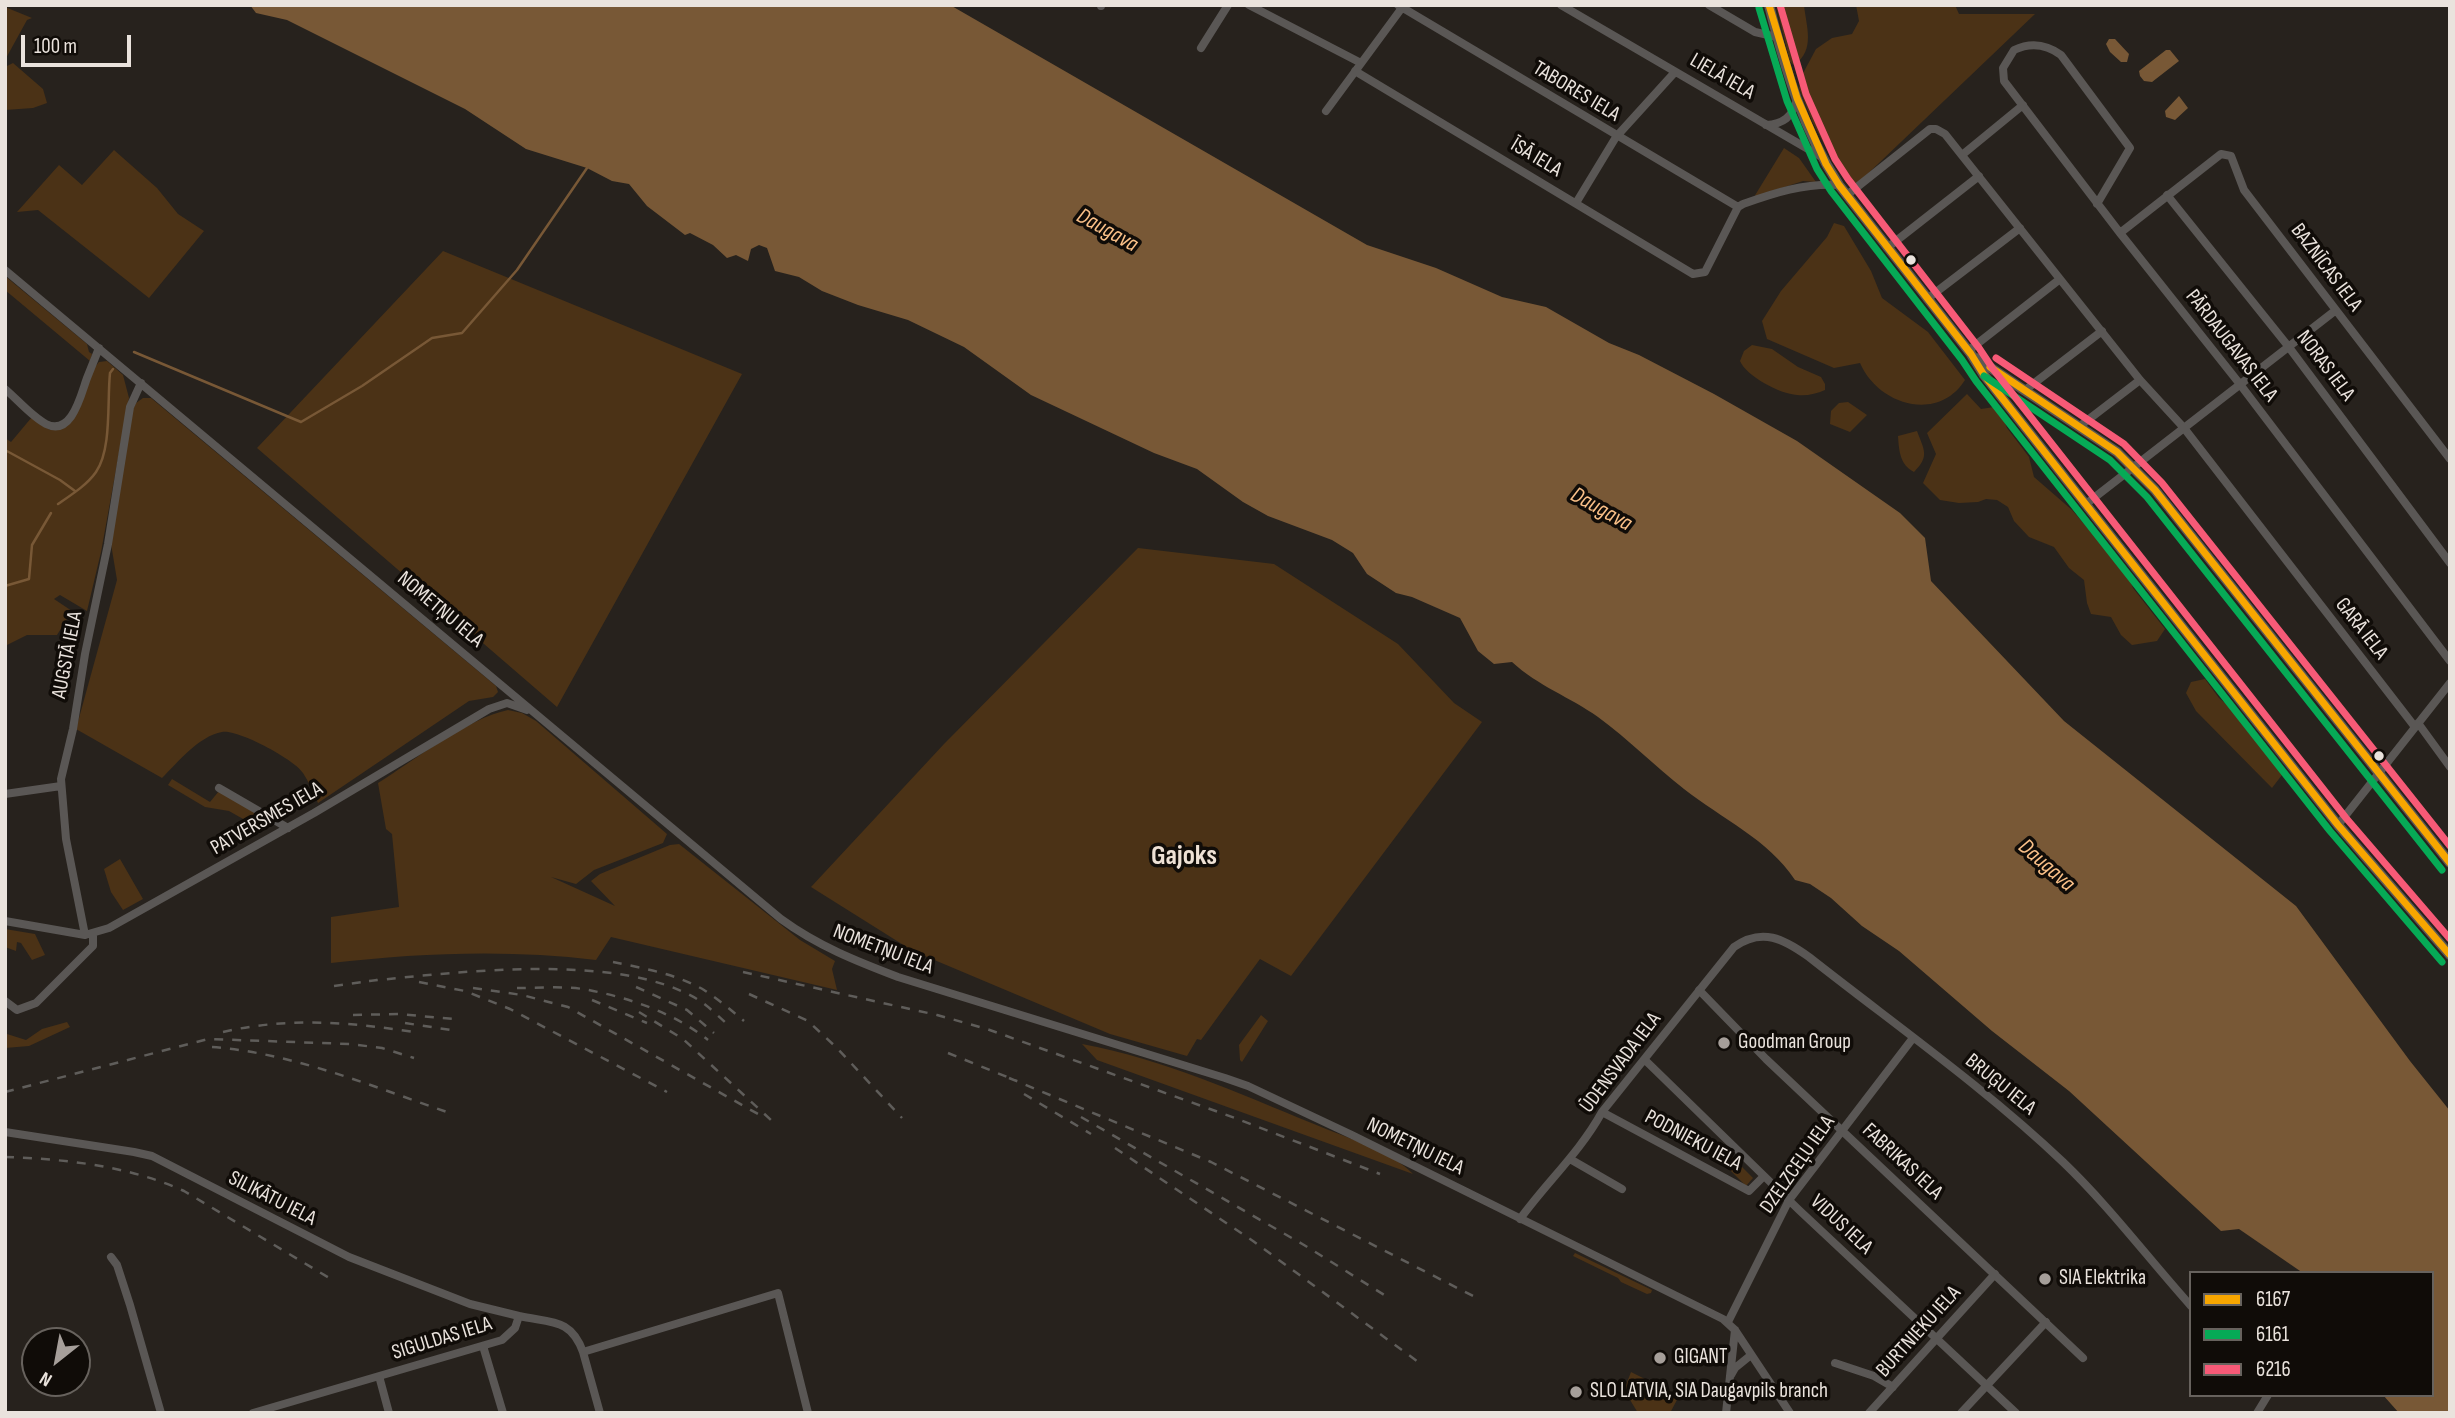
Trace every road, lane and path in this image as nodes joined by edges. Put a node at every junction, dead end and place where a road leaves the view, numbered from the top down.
1 (1228, 5) edge
2 (1249, 5) edge
3 (1561, 5) edge
4 (1709, 5) edge
5 (1769, 5) edge
6 (1401, 6) edge
7 (1777, 37) junction
8 (1201, 48) dead end
9 (1361, 63) junction
10 (1355, 71) junction
11 (1675, 72) junction
12 (1797, 99) junction
13 (2023, 105) junction
14 (1326, 111) dead end
15 (1766, 125) junction
16 (1616, 136) junction
17 (1962, 155) junction
18 (1819, 156) junction
19 (1979, 176) junction
20 (1839, 185) junction
21 (1847, 195) junction
22 (2167, 195) junction
23 (1576, 203) junction
24 (2097, 204) junction
25 (1738, 207) junction
26 (2020, 228) junction
27 (2120, 233) junction
28 (1887, 248) junction
29 (5, 270) edge
30 (2060, 279) junction
31 (1927, 299) junction
32 (2336, 310) junction
33 (2102, 331) junction
34 (2288, 346) junction
35 (99, 348) junction
36 (1970, 353) junction
37 (2140, 380) junction
38 (141, 383) junction
39 (2239, 383) junction
40 (5, 389) edge
41 (2024, 391) junction
42 (2080, 426) junction
43 (2185, 428) junction
44 (2450, 459) edge
45 (2134, 468) junction
46 (2086, 504) junction
47 (2450, 563) edge
48 (2450, 661) edge
49 (2450, 683) edge
50 (536, 713) junction
51 (2417, 725) junction
52 (2450, 767) edge
53 (2378, 774) junction
54 (61, 786) junction
55 (219, 788) dead end
56 (5, 794) edge
57 (2337, 825) junction
58 (288, 828) junction
59 (2450, 863) edge
60 (5, 921) edge
61 (89, 935) junction
62 (1754, 937) joint
63 (2450, 955) edge
64 (1699, 990) junction
65 (5, 1001) edge
66 (1913, 1038) junction
67 (1644, 1060) junction
68 (1602, 1112) junction
69 (1843, 1131) junction
70 (5, 1132) edge
71 (1570, 1159) junction
72 (1764, 1176) junction
73 (1622, 1189) dead end
74 (1789, 1200) junction
75 (1520, 1219) junction
76 (111, 1257) dead end
77 (1996, 1274) junction
78 (2189, 1304) edge
79 (519, 1317) junction
80 (2046, 1322) junction
81 (1731, 1326) junction
82 (1937, 1338) junction
83 (483, 1346) junction
84 (583, 1352) junction
85 (1751, 1355) junction
86 (2083, 1358) dead end
87 (1835, 1363) dead end
88 (1731, 1375) junction
89 (379, 1376) junction
90 (1986, 1385) junction
91 (1893, 1387) junction
92 (2267, 1397) edge
93 (805, 1412) edge
94 (161, 1413) edge
95 (253, 1413) edge
96 (389, 1413) edge
97 (503, 1413) edge
98 (600, 1413) edge
99 (1726, 1413) edge
100 (1790, 1413) edge
101 (1869, 1413) edge
102 (1961, 1413) edge
103 (2016, 1413) edge
104 (2257, 1413) edge

1 - 8 street
2 - 9 street
3 - 11 street, LIELĀ IELA
4 - 7 street
5 - 7 main road
6 - 9 street
6 - 16 street, TABORES IELA
7 - 12 main road
9 - 10 street
10 - 14 street
10 - 23 street, ĪSĀ IELA
11 - 15 street, LIELĀ IELA
11 - 16 street
12 - 15 street
12 - 18 main road
13 - 17 street
13 - 24 street, PĀRDAUGAVAS IELA
13 - 24 street, PĀRDAUGAVAS IELA
15 - 18 street, LIELĀ IELA
16 - 23 street
16 - 25 street, TABORES IELA
17 - 19 street, GARĀ IELA
17 - 21 street, GARĀ IELA
18 - 20 main road, LIELĀ IELA
19 - 26 street, GARĀ IELA
19 - 28 street
20 - 21 main road, LIELĀ IELA
20 - 25 street
21 - 28 main road, LIELĀ IELA
22 - 27 street
22 - 32 street, BAZNĪCAS IELA
22 - 34 street, NORAS IELA
23 - 25 street, ĪSĀ IELA
24 - 27 street, PĀRDAUGAVAS IELA
26 - 30 street, GARĀ IELA
26 - 31 street
27 - 39 street, PĀRDAUGAVAS IELA
28 - 31 main road, LIELĀ IELA
29 - 35 street, NOMETŅU IELA
30 - 33 street, GARĀ IELA
30 - 36 street
31 - 36 main road, LIELĀ IELA
32 - 34 street
32 - 44 street, BAZNĪCAS IELA
33 - 37 street, GARĀ IELA
33 - 41 street
34 - 39 street
34 - 47 street, NORAS IELA
35 - 38 street, NOMETŅU IELA
35 - 40 street
36 - 41 main road
36 - 46 main road, LIELĀ IELA
37 - 42 street
37 - 43 street, GARĀ IELA
38 - 50 street, NOMETŅU IELA
38 - 54 street, AUGSTĀ IELA
39 - 43 street
39 - 48 street, PĀRDAUGAVAS IELA
41 - 42 main road
42 - 45 main road
43 - 45 street
43 - 51 street, GARĀ IELA
45 - 46 street
45 - 53 main road
46 - 57 main road, LIELĀ IELA
49 - 51 street
50 - 58 street, PATVERSMES IELA
50 - 75 street, NOMETŅU IELA
51 - 52 street, GARĀ IELA
51 - 53 street
53 - 57 street
53 - 59 main road
54 - 56 street
54 - 61 street, AUGSTĀ IELA
55 - 58 street
57 - 63 main road, LIELĀ IELA
58 - 61 street, PATVERSMES IELA
60 - 61 street
61 - 65 street
62 - 64 street, ŪDENSVADA IELA
62 - 66 street, BRUĢU IELA
64 - 67 street, ŪDENSVADA IELA
64 - 69 street, FABRIKAS IELA
66 - 69 street, DZELZCEĻU IELA
66 - 78 street, BRUĢU IELA
67 - 68 street, ŪDENSVADA IELA
67 - 72 street, VIDUS IELA
68 - 71 street, ŪDENSVADA IELA
68 - 72 street, PODNIEKU IELA
69 - 74 street, DZELZCEĻU IELA
69 - 77 street, FABRIKAS IELA
70 - 79 street, SILIKĀTU IELA
71 - 73 street
71 - 75 street, ŪDENSVADA IELA
72 - 74 street, VIDUS IELA
74 - 81 street, DZELZCEĻU IELA
74 - 82 street, VIDUS IELA
75 - 81 street, NOMETŅU IELA
76 - 94 street
77 - 80 street, FABRIKAS IELA
77 - 82 street, BURTNIEKU IELA
79 - 83 street, SIGULDAS IELA
79 - 84 street, SIGULDAS IELA
80 - 86 street, FABRIKAS IELA
80 - 90 street
81 - 85 street
81 - 88 street
82 - 90 street, VIDUS IELA
82 - 91 street, BURTNIEKU IELA
83 - 89 street, SIGULDAS IELA
83 - 97 street
84 - 93 street
84 - 98 street
85 - 88 street
85 - 100 street
87 - 91 street
88 - 99 street
89 - 95 street, SIGULDAS IELA
89 - 96 street
90 - 102 street
90 - 103 street, VIDUS IELA
91 - 101 street, BURTNIEKU IELA
92 - 104 street

